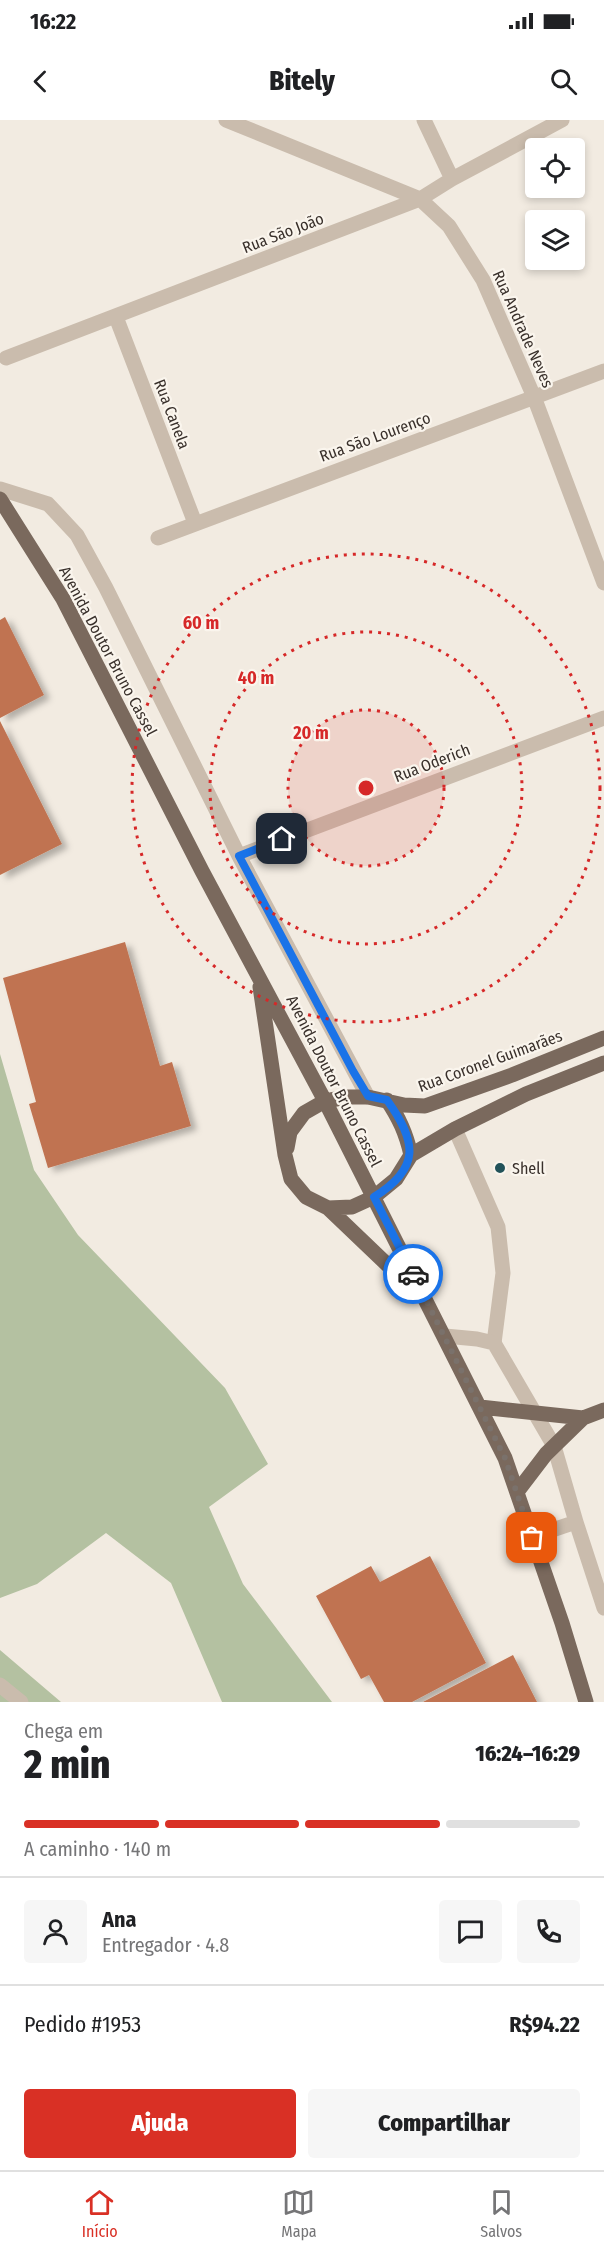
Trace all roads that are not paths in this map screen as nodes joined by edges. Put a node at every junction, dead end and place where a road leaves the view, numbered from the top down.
1 (226, 120) edge
2 (424, 120) edge
3 (562, 120) edge
4 (452, 179) junction
5 (420, 199) junction
6 (116, 317) junction
7 (6, 358) dead end
8 (604, 371) edge
9 (534, 397) junction
10 (0, 489) edge
11 (0, 499) edge
12 (195, 523) junction
13 (158, 538) dead end
14 (604, 583) edge
15 (604, 718) edge
16 (239, 856) junction
17 (258, 975) junction
18 (604, 1038) edge
19 (604, 1063) edge
20 (368, 1096) junction
21 (387, 1100) junction
22 (326, 1101) junction
23 (455, 1129) junction
24 (285, 1155) junction
25 (411, 1155) junction
26 (374, 1197) junction
27 (328, 1208) junction
28 (428, 1303) junction
29 (445, 1336) junction
30 (494, 1342) junction
31 (480, 1407) junction
32 (604, 1410) edge
33 (533, 1412) junction
34 (583, 1418) junction
35 (554, 1446) junction
36 (517, 1492) junction
37 (576, 1522) junction
38 (532, 1538) junction
39 (604, 1608) edge
40 (0, 1685) edge
41 (21, 1702) edge
42 (586, 1702) edge

1 - 5 street, Rua Andrade Neves
2 - 4 street
3 - 4 street, Rua São João
4 - 5 street, Rua São João
5 - 6 street, Rua São João
5 - 9 street, Rua Andrade Neves
6 - 7 street, Rua São João
6 - 12 street, Rua Canela
8 - 9 street, Rua São Lourenço
9 - 12 street, Rua São Lourenço
9 - 14 street, Rua Andrade Neves
10 - 16 street
11 - 17 main road, Avenida Doutor Bruno Cassel
12 - 13 street, Rua São Lourenço
15 - 16 street, Rua Oderich
16 - 20 street
17 - 22 main road, Avenida Doutor Bruno Cassel
17 - 24 main road
18 - 21 main road, Rua Coronel Guimarães
19 - 23 main road
20 - 21 main road, Rua Coronel Guimarães
20 - 22 main road, Rua Coronel Guimarães
21 - 25 main road
22 - 24 main road
22 - 26 main road, Avenida Doutor Bruno Cassel
23 - 25 main road
23 - 30 street
24 - 27 main road
25 - 26 main road
26 - 27 main road
26 - 28 main road, Avenida Doutor Bruno Cassel
27 - 28 main road
28 - 29 main road, Avenida Doutor Bruno Cassel
29 - 30 street
29 - 31 main road, Avenida Doutor Bruno Cassel
30 - 33 street
31 - 33 main road
31 - 36 main road, Avenida Doutor Bruno Cassel
32 - 34 main road
33 - 34 main road
33 - 35 street
34 - 35 main road
35 - 36 main road
35 - 37 street
36 - 38 main road, Avenida Doutor Bruno Cassel
37 - 38 street
37 - 39 street
38 - 42 main road, Avenida Doutor Bruno Cassel
40 - 41 street

